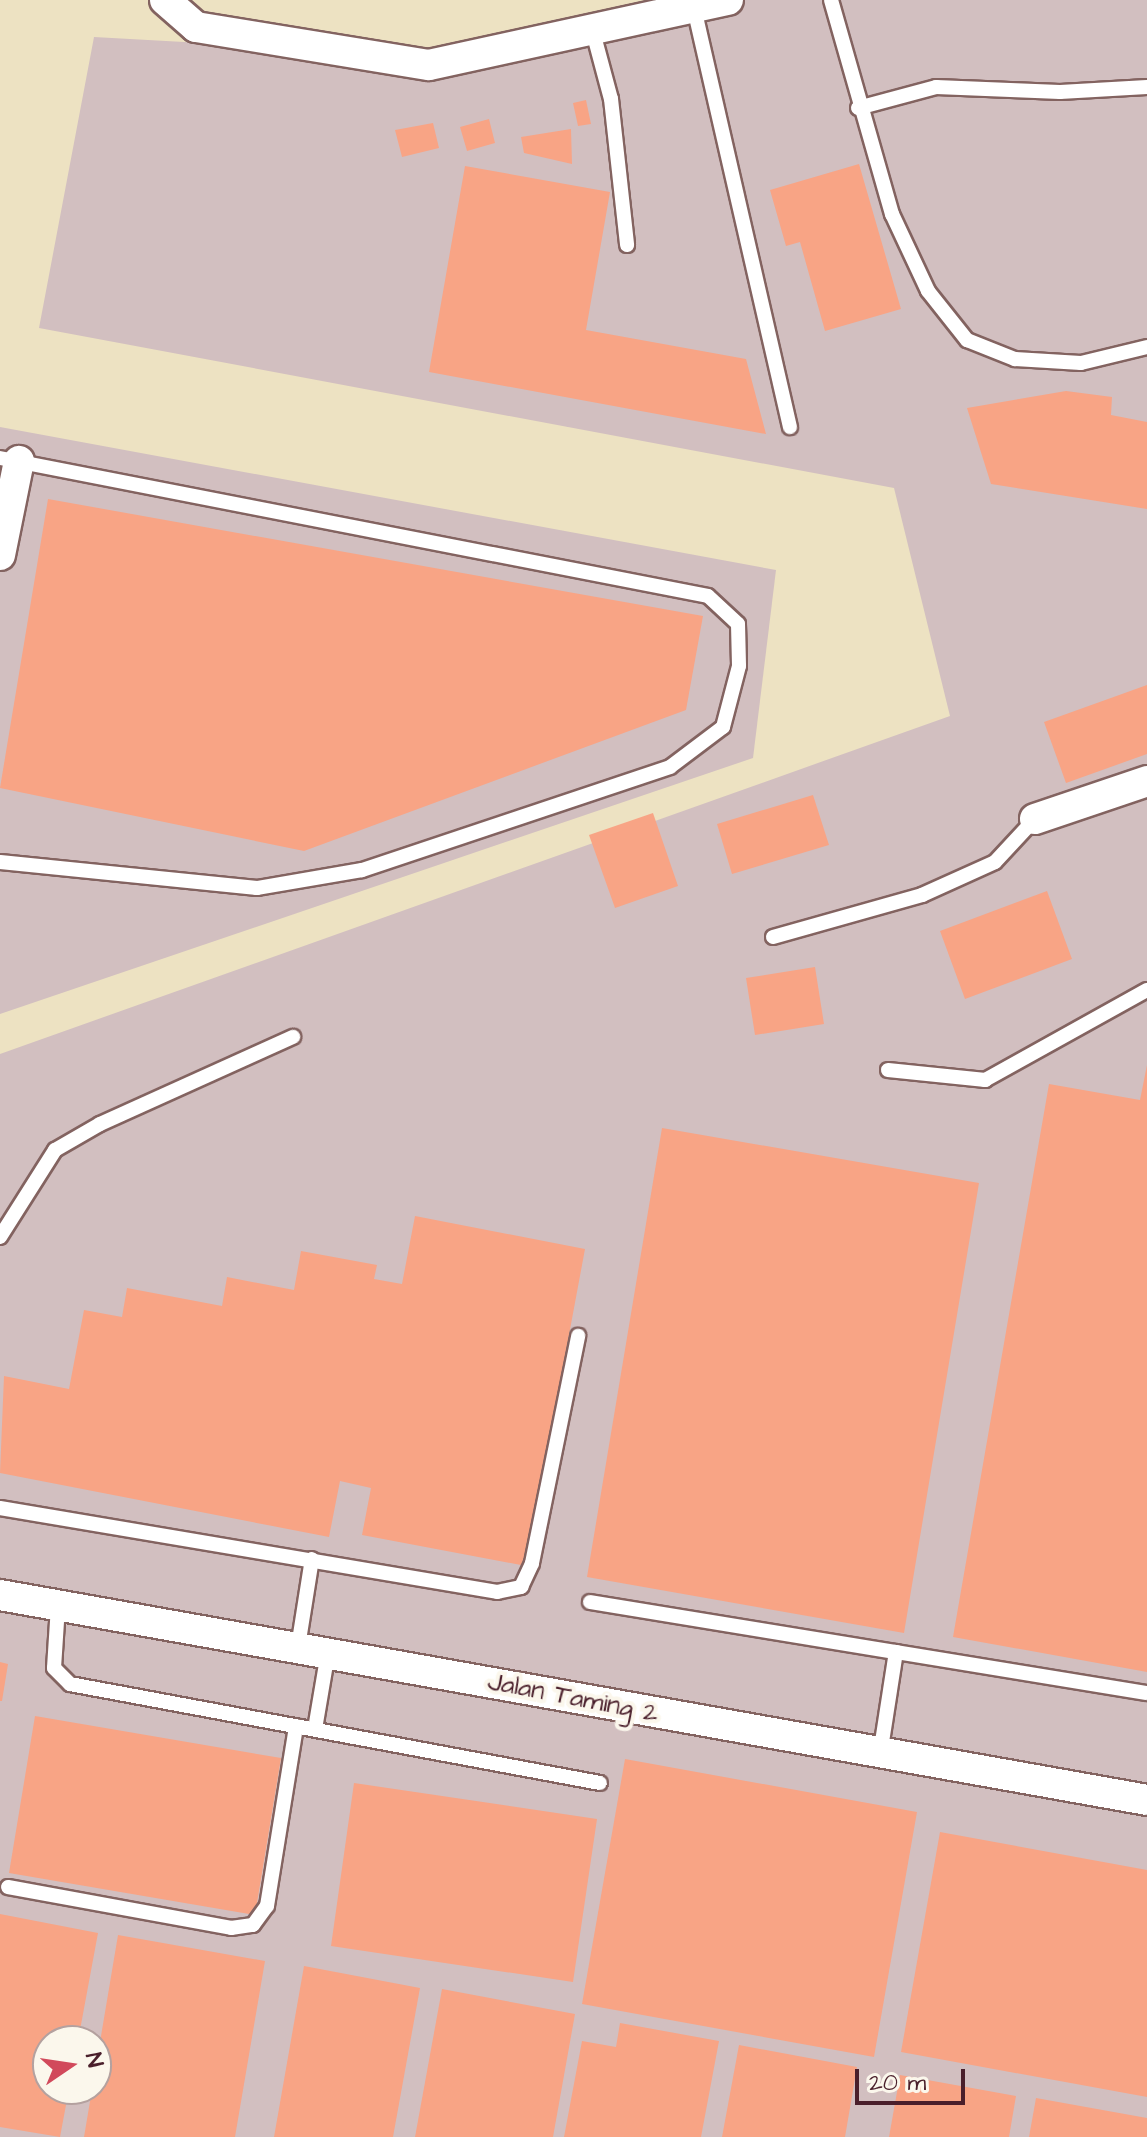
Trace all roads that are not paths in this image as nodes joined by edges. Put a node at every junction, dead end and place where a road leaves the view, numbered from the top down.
1 (165, 0) edge
2 (728, 0) edge
3 (831, 0) edge
4 (694, 8) junction
5 (593, 32) junction
6 (1147, 87) edge
7 (858, 108) junction
8 (627, 245) dead end
9 (1147, 347) edge
10 (790, 427) dead end
11 (10, 460) edge
12 (0, 555) edge
13 (1147, 781) edge
14 (1035, 819) joint
15 (0, 862) edge
16 (773, 937) dead end
17 (1147, 990) edge
18 (293, 1037) dead end
19 (888, 1070) dead end
20 (0, 1237) edge
21 (578, 1336) dead end
22 (0, 1508) edge
23 (312, 1559) junction
24 (0, 1595) edge
25 (590, 1602) dead end
26 (58, 1606) junction
27 (298, 1647) junction
28 (328, 1652) junction
29 (896, 1652) junction
30 (1147, 1693) edge
31 (296, 1726) junction
32 (315, 1729) junction
33 (880, 1755) junction
34 (600, 1783) dead end
35 (1147, 1800) edge
36 (8, 1887) dead end

1 - 5 street
2 - 4 street
3 - 7 lane
4 - 5 street
4 - 10 lane
5 - 8 lane
6 - 7 lane
7 - 9 lane
11 - 12 street
11 - 15 lane
13 - 14 street
14 - 16 lane
17 - 19 lane
18 - 20 lane
21 - 23 lane
22 - 23 lane
23 - 27 lane
24 - 26 street, Jalan Taming 2
25 - 29 lane
26 - 27 street, Jalan Taming 2
26 - 31 lane
27 - 28 street, Jalan Taming 2
28 - 32 lane
28 - 33 street, Jalan Taming 2
29 - 30 lane
29 - 33 lane
31 - 32 lane
31 - 36 lane
32 - 34 lane
33 - 35 street, Jalan Taming 2

